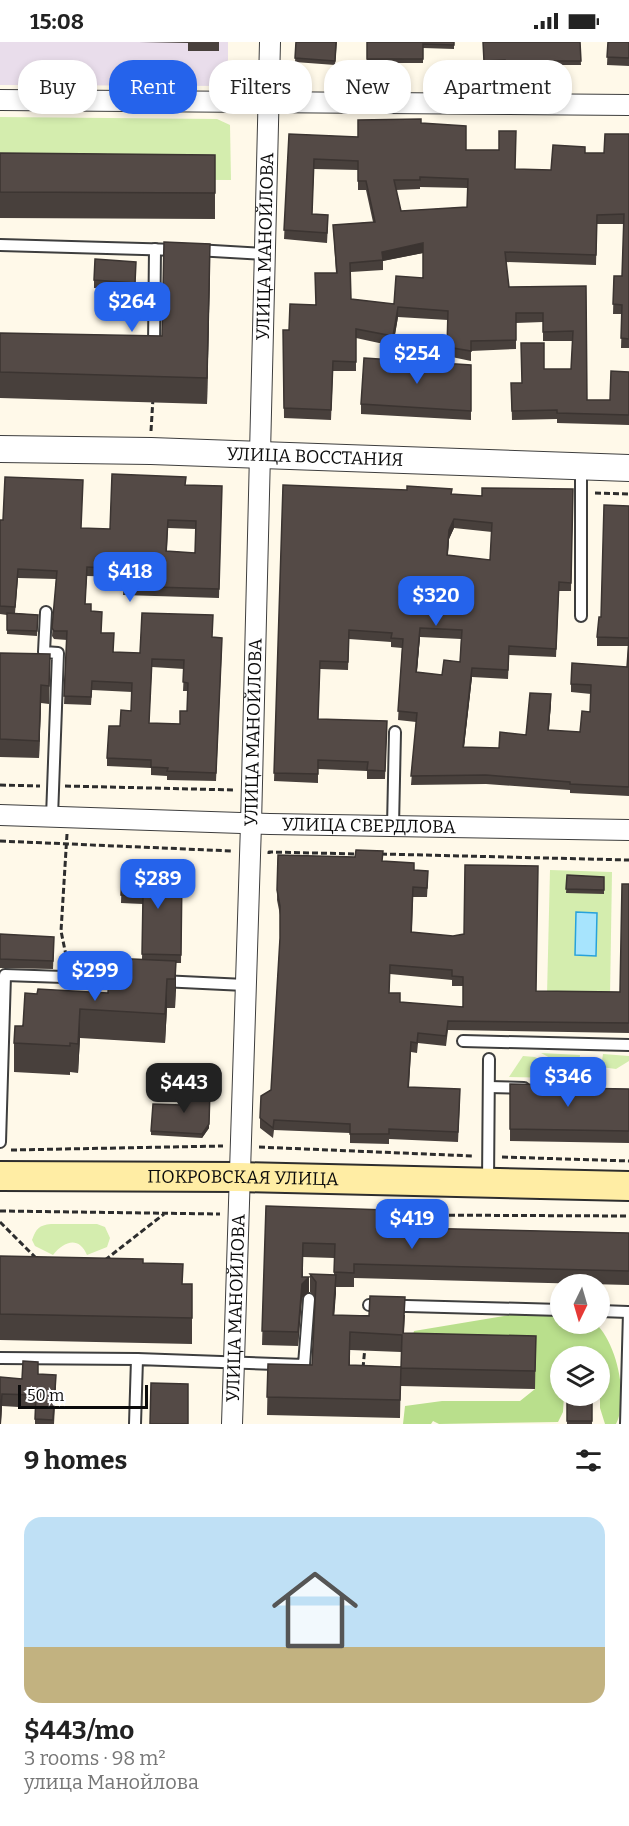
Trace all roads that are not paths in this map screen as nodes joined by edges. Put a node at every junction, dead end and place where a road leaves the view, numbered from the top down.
1 (270, 42) edge
2 (269, 60) edge
3 (0, 100) edge
4 (209, 101) edge
5 (312, 101) edge
6 (629, 105) edge
7 (268, 114) edge
8 (0, 245) edge
9 (155, 249) junction
10 (265, 254) junction
11 (142, 345) edge
12 (0, 449) edge
13 (260, 455) junction
14 (581, 467) junction
15 (629, 468) edge
16 (46, 612) dead end
17 (581, 616) dead end
18 (395, 732) dead end
19 (0, 815) edge
20 (60, 817) junction
21 (251, 824) junction
22 (393, 826) junction
23 (629, 830) edge
24 (245, 985) junction
25 (463, 1041) dead end
26 (629, 1045) edge
27 (489, 1059) dead end
28 (489, 1087) junction
29 (536, 1088) edge
30 (0, 1142) edge
31 (488, 1170) junction
32 (0, 1176) edge
33 (239, 1177) junction
34 (629, 1186) edge
35 (309, 1299) dead end
36 (369, 1305) edge
37 (550, 1310) edge
38 (610, 1311) edge
39 (628, 1312) edge
40 (0, 1358) edge
41 (137, 1359) junction
42 (233, 1362) junction
43 (135, 1424) edge
44 (232, 1424) edge
45 (626, 1424) edge

1 - 2 street, УЛИЦА МАНОЙЛОВА
3 - 4 street
5 - 6 street
7 - 10 street, УЛИЦА МАНОЙЛОВА
8 - 9 lane
9 - 10 lane
9 - 11 lane
10 - 13 street, УЛИЦА МАНОЙЛОВА
12 - 13 street, УЛИЦА ВОССТАНИЯ
13 - 14 street, УЛИЦА ВОССТАНИЯ
13 - 21 street, УЛИЦА МАНОЙЛОВА
14 - 15 street, УЛИЦА ВОССТАНИЯ
14 - 17 lane
16 - 20 lane
18 - 22 lane
19 - 20 street, УЛИЦА СВЕРДЛОВА
20 - 21 street, УЛИЦА СВЕРДЛОВА
21 - 22 street, УЛИЦА СВЕРДЛОВА
21 - 24 street, УЛИЦА МАНОЙЛОВА
22 - 23 street, УЛИЦА СВЕРДЛОВА
24 - 30 lane
24 - 33 street, УЛИЦА МАНОЙЛОВА
25 - 26 lane
27 - 28 lane
28 - 29 lane
28 - 31 lane
31 - 33 main road, ПОКРОВСКАЯ УЛИЦА
31 - 34 main road, ПОКРОВСКАЯ УЛИЦА
32 - 33 main road, ПОКРОВСКАЯ УЛИЦА
33 - 42 street, УЛИЦА МАНОЙЛОВА
35 - 42 lane
36 - 37 lane
38 - 39 lane
39 - 45 lane
40 - 41 lane
41 - 42 lane
41 - 43 lane
42 - 44 street, УЛИЦА МАНОЙЛОВА

